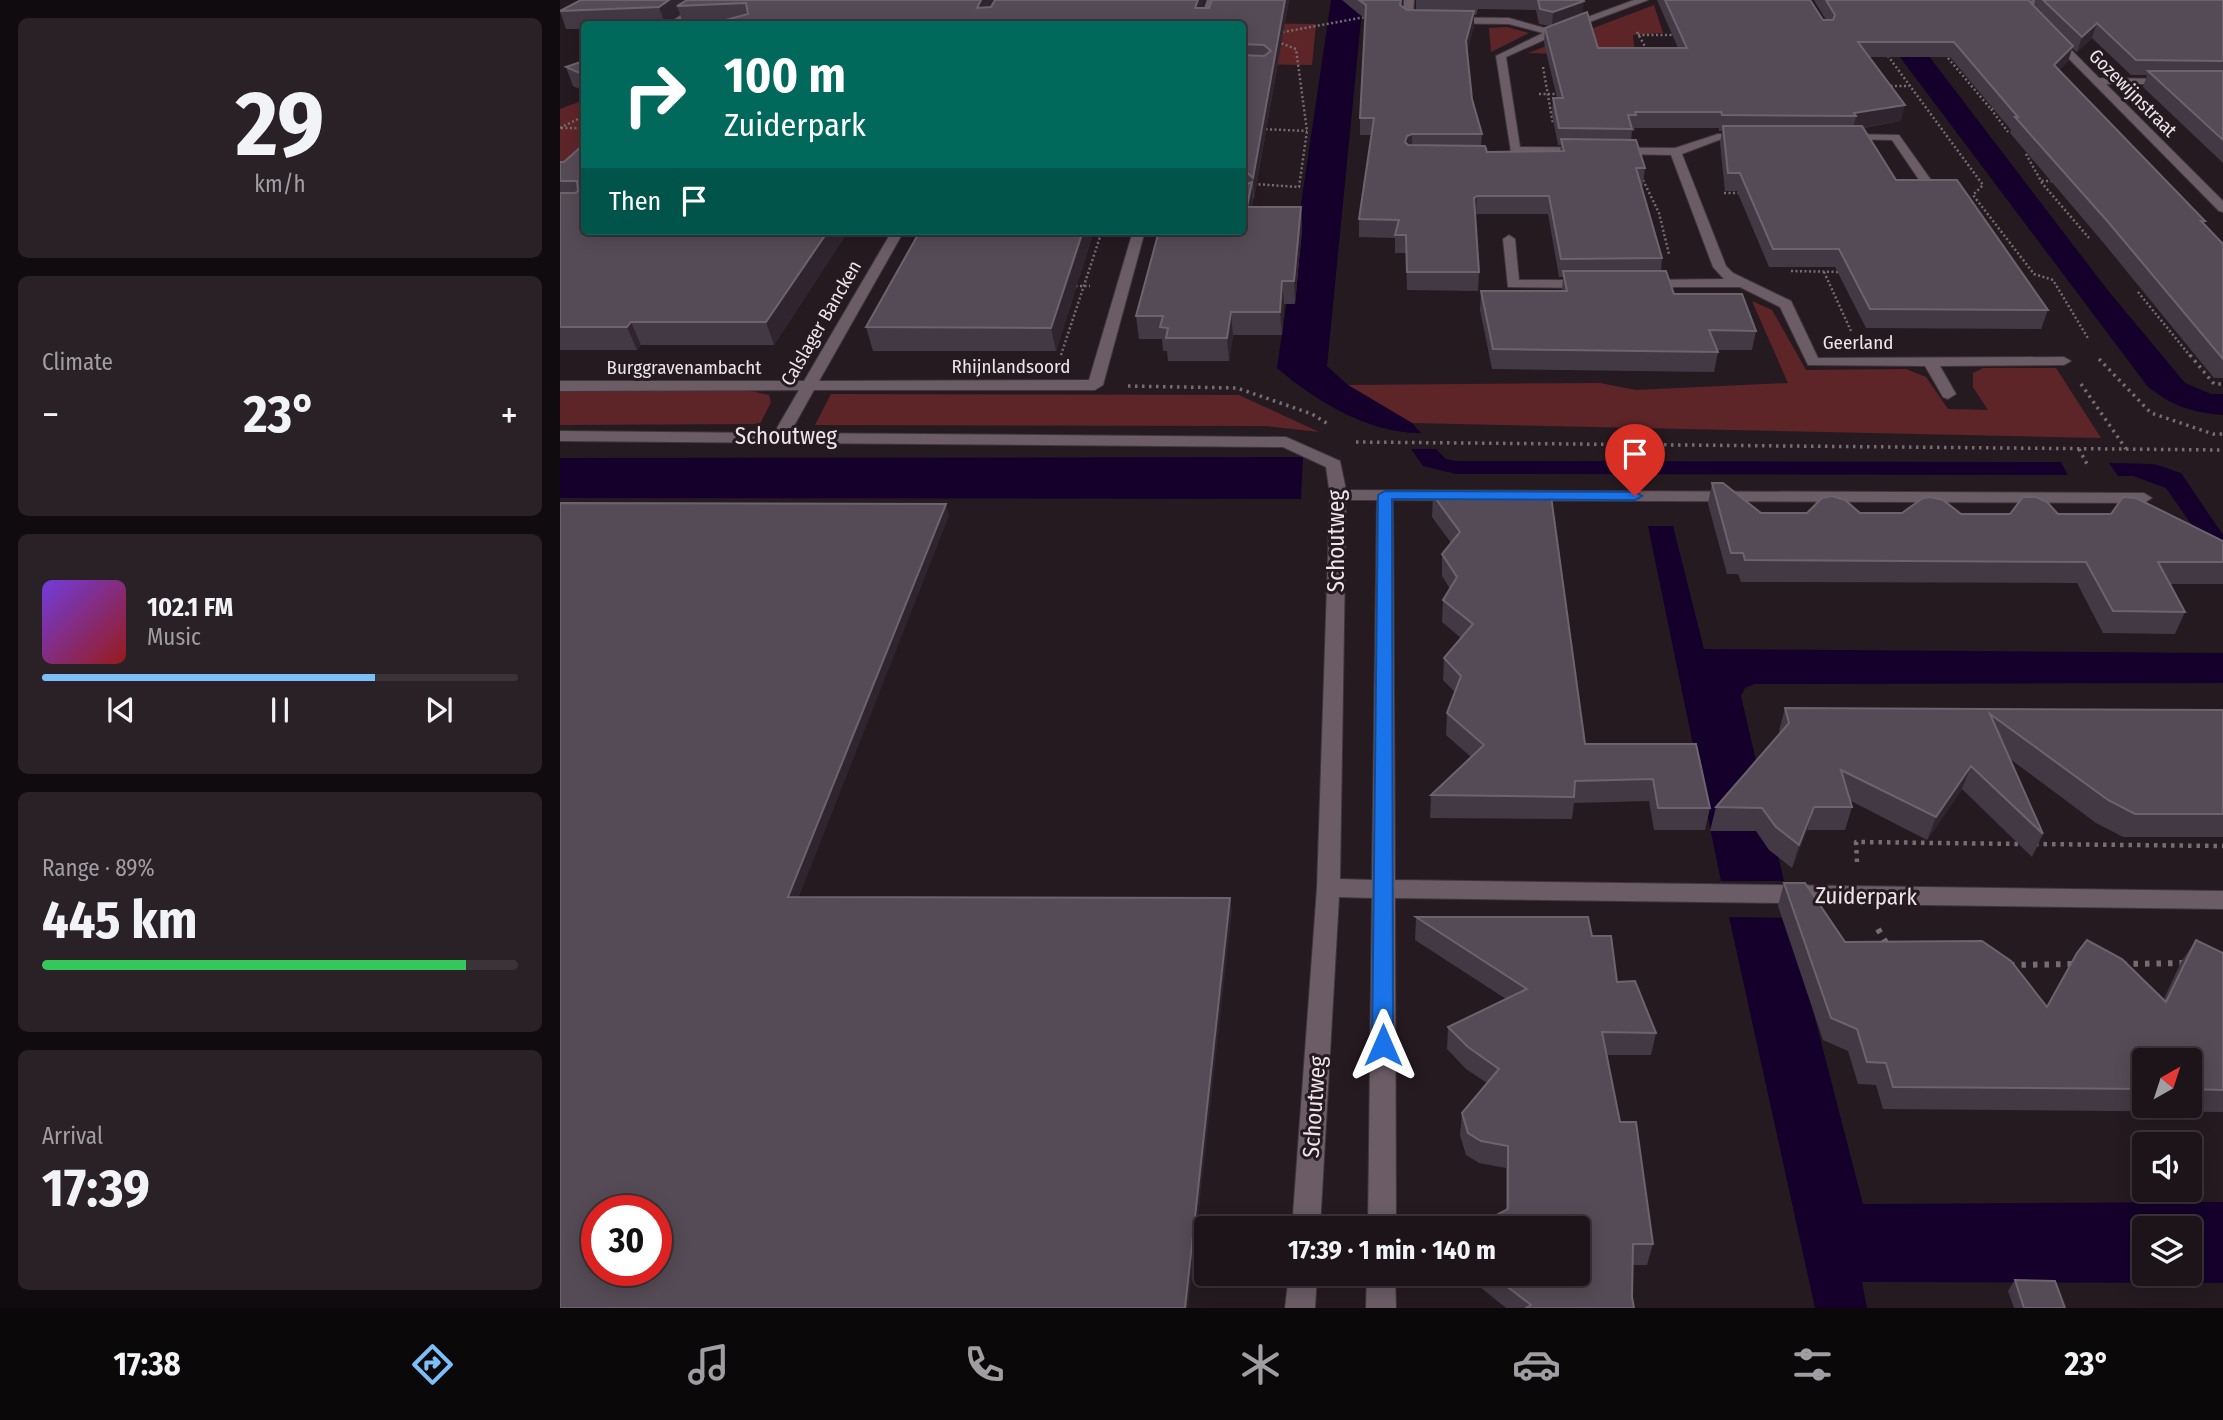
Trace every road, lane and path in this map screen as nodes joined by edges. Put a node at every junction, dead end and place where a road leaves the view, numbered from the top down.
1 (711, 0) edge
2 (1212, 0) edge
3 (1409, 0) edge
4 (1643, 0) edge
5 (2078, 2) edge
6 (1369, 16) edge
7 (1596, 16) junction
8 (676, 21) edge
9 (1205, 21) edge
10 (1552, 33) junction
11 (1273, 34) edge
12 (1638, 35) junction
13 (1679, 35) edge
14 (1275, 40) edge
15 (1880, 46) edge
16 (1541, 55) dead end
17 (1650, 57) edge
18 (1948, 58) edge
19 (2096, 81) junction
20 (2186, 81) edge
21 (1883, 86) edge
22 (1909, 86) junction
23 (1507, 93) junction
24 (1548, 94) junction
25 (1573, 94) edge
26 (1990, 108) junction
27 (2003, 108) edge
28 (581, 118) edge
29 (560, 128) edge
30 (581, 128) edge
31 (1252, 128) edge
32 (1307, 131) junction
33 (2008, 132) dead end
34 (1763, 137) edge
35 (1829, 137) edge
36 (1557, 151) junction
37 (1676, 152) junction
38 (2026, 154) edge
39 (2041, 181) junction
40 (2066, 181) edge
41 (1930, 187) joint
42 (1249, 192) edge
43 (1692, 192) junction
44 (1744, 193) edge
45 (1973, 195) junction
46 (2223, 208) edge
47 (1646, 213) edge
48 (1700, 213) junction
49 (896, 235) edge
50 (1101, 235) edge
51 (1138, 235) edge
52 (2089, 238) dead end
53 (1508, 239) dead end
54 (1824, 272) edge
55 (2021, 274) edge
56 (2034, 274) junction
57 (1595, 284) edge
58 (1636, 284) edge
59 (1744, 284) junction
60 (1069, 286) edge
61 (1083, 286) junction
62 (1123, 286) junction
63 (2138, 292) dead end
64 (2090, 342) dead end
65 (2095, 351) dead end
66 (2099, 359) junction
67 (2064, 361) junction
68 (1868, 362) junction
69 (1930, 362) junction
70 (1058, 363) dead end
71 (2223, 384) edge
72 (560, 386) edge
73 (1131, 386) dead end
74 (808, 387) junction
75 (1948, 394) dead end
76 (1331, 426) dead end
77 (2223, 434) edge
78 (560, 436) edge
79 (780, 436) junction
80 (1350, 438) dead end
81 (2126, 449) junction
82 (2223, 450) edge
83 (1338, 495) junction
84 (1385, 495) junction
85 (2144, 498) dead end
86 (2223, 846) edge
87 (1328, 888) junction
88 (1384, 889) junction
89 (1860, 896) junction
90 (2223, 900) edge
91 (1892, 955) edge
92 (2196, 963) edge
93 (2088, 964) edge
94 (2115, 964) edge
95 (2007, 965) edge
96 (1307, 1216) edge
97 (1382, 1216) edge
98 (1302, 1286) edge
99 (1381, 1286) edge
100 (1300, 1308) edge
101 (1381, 1308) edge

1 - 8 street
2 - 9 street
3 - 10 street
4 - 7 street
5 - 19 street, Gozewijnstraat
6 - 11 path
7 - 10 street
7 - 12 path
10 - 23 street
12 - 13 path
12 - 17 path
14 - 32 path
15 - 22 path
16 - 24 path
18 - 26 path
19 - 20 street
19 - 46 street, Gozewijnstraat
21 - 22 path
22 - 45 path
23 - 24 path
23 - 36 street
24 - 25 path
24 - 36 path
26 - 27 path
26 - 33 path
28 - 29 path
29 - 30 path
31 - 32 path
32 - 42 path
34 - 37 street
35 - 41 street
36 - 37 street
37 - 43 street, Geerland
38 - 39 path
39 - 40 path
39 - 52 path
41 - 45 path
43 - 44 path
43 - 48 street, Geerland
45 - 56 path
47 - 48 path
48 - 59 street, Geerland
49 - 74 street, Calslager Bancken
50 - 61 path
51 - 62 street, Rhijnlandsoord
53 - 57 street
54 - 68 path
55 - 56 path
56 - 64 path
58 - 59 street, Geerland
59 - 68 street, Geerland
60 - 61 path
61 - 62 path
61 - 70 path
62 - 74 street, Rhijnlandsoord
63 - 71 path
65 - 66 path
66 - 67 path
66 - 77 path
67 - 69 street, Geerland
67 - 81 path
68 - 69 street, Geerland
69 - 75 street
72 - 74 street, Burggravenambacht
73 - 76 path
74 - 79 street, Calslager Bancken
78 - 79 street, Schoutweg
79 - 83 street, Schoutweg
80 - 81 path
81 - 82 path
83 - 84 street
83 - 87 street, Schoutweg
84 - 85 street
84 - 88 street
86 - 89 path
87 - 88 street, Zuiderpark
87 - 96 street, Schoutweg
88 - 89 street, Zuiderpark
88 - 97 street
89 - 90 street, Zuiderpark
89 - 91 path
92 - 94 path
93 - 95 path
98 - 100 street
99 - 101 street

